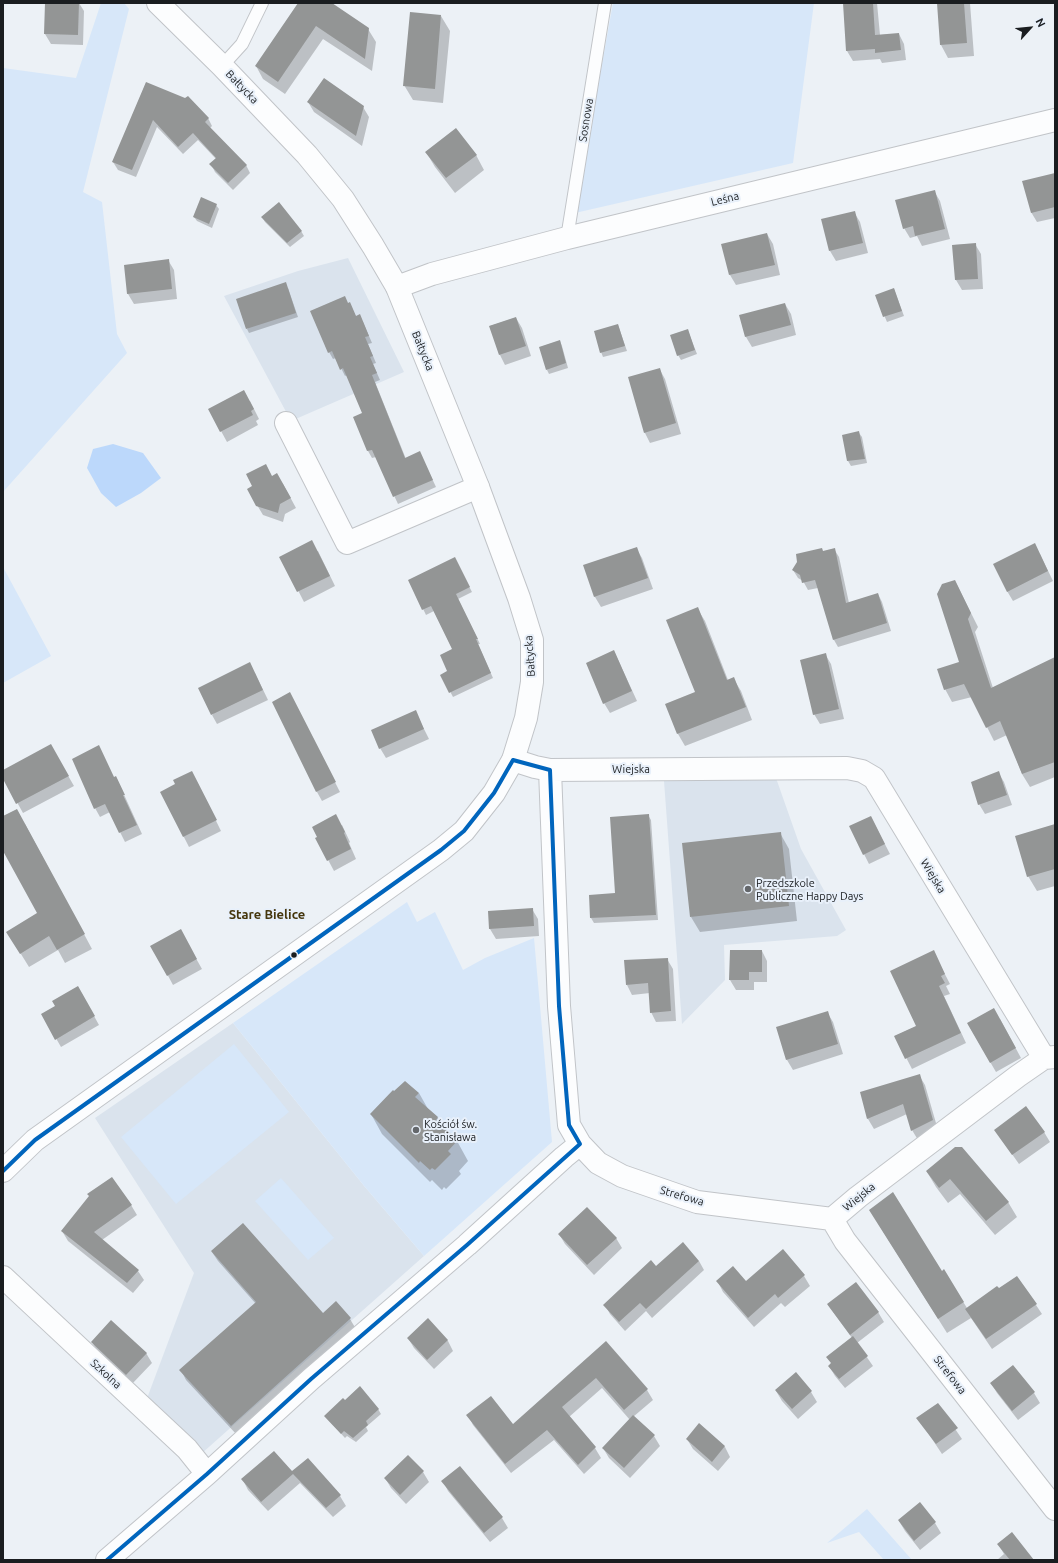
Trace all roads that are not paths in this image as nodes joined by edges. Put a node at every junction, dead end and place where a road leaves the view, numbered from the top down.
1 (158, 3) edge
2 (262, 3) edge
3 (605, 3) edge
4 (222, 66) junction
5 (1055, 120) edge
6 (567, 238) junction
7 (397, 286) junction
8 (286, 423) dead end
9 (478, 487) junction
10 (513, 760) junction
11 (550, 770) junction
12 (1049, 1058) edge
13 (580, 1144) junction
14 (3, 1170) edge
15 (832, 1219) junction
16 (3, 1277) edge
17 (207, 1474) junction
18 (1055, 1509) edge
19 (107, 1560) edge

1 - 4 street, Bałtycka
2 - 4 lane
3 - 6 lane, Sosnowa
4 - 7 street, Bałtycka
5 - 6 street, Leśna
6 - 7 street, Leśna
7 - 9 street, Bałtycka
8 - 9 street
9 - 10 street, Bałtycka
10 - 11 street, Wiejska
10 - 14 street, Bałtycka
11 - 12 street, Wiejska
11 - 13 street, Strefowa
12 - 15 street, Wiejska
13 - 15 street, Strefowa
13 - 17 street
15 - 18 street, Strefowa
16 - 17 street, Szkolna
17 - 19 street

